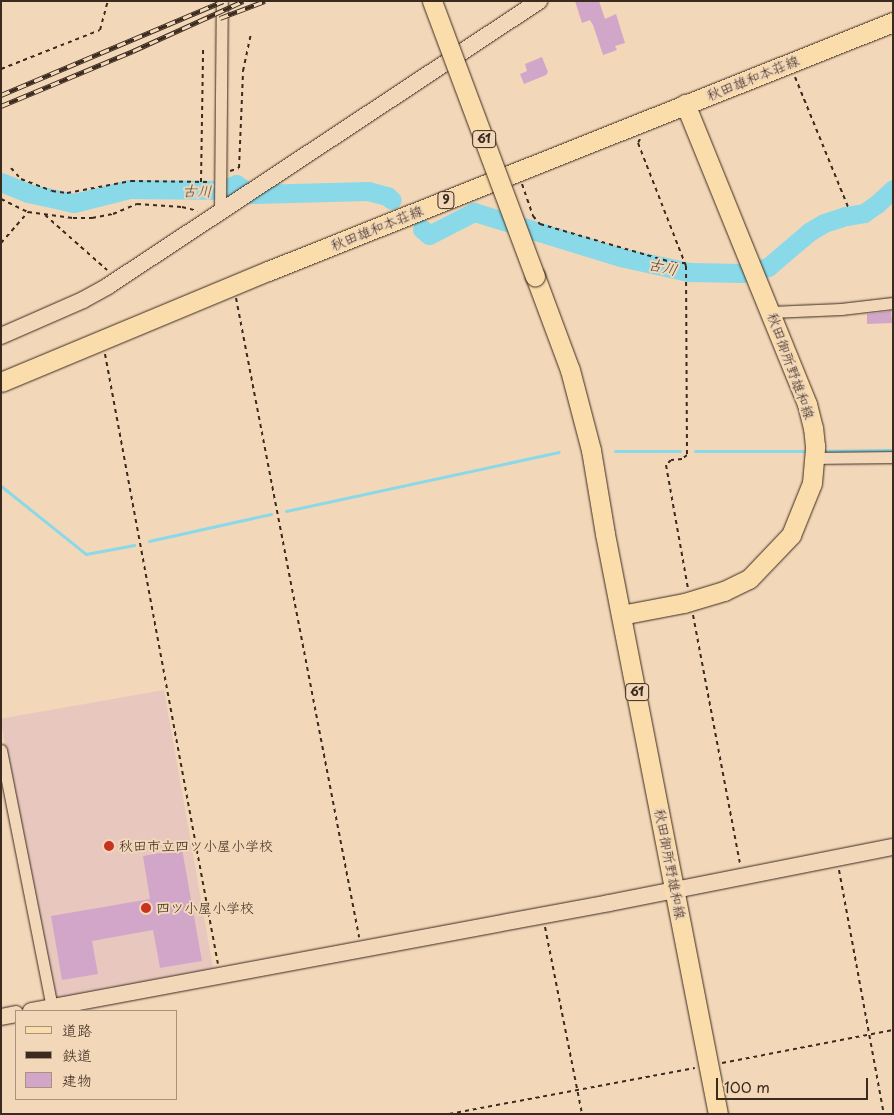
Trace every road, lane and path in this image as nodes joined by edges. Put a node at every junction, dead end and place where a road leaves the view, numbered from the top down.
1 (108, 1) edge
2 (222, 1) edge
3 (432, 1) edge
4 (539, 1) edge
5 (893, 22) edge
6 (251, 34) dead end
7 (203, 50) dead end
8 (1, 69) edge
9 (794, 73) dead end
10 (685, 104) junction
11 (641, 137) dead end
12 (10, 168) dead end
13 (517, 172) junction
14 (201, 182) junction
15 (218, 195) junction
16 (1, 199) edge
17 (848, 207) dead end
18 (28, 212) junction
19 (45, 215) junction
20 (1, 242) edge
21 (686, 265) junction
22 (117, 281) junction
23 (234, 286) junction
24 (893, 303) edge
25 (771, 312) junction
26 (1, 336) edge
27 (102, 340) junction
28 (1, 382) edge
29 (815, 454) junction
30 (893, 457) edge
31 (690, 601) junction
32 (621, 614) junction
33 (1, 750) edge
34 (893, 847) edge
35 (837, 857) junction
36 (743, 875) junction
37 (676, 890) junction
38 (542, 915) junction
39 (361, 949) junction
40 (220, 976) junction
41 (52, 1007) junction
42 (36, 1010) edge
43 (15, 1014) edge
44 (1, 1017) edge
45 (893, 1030) edge
46 (868, 1034) junction
47 (710, 1065) junction
48 (577, 1089) junction
49 (449, 1114) edge
50 (582, 1114) edge
51 (718, 1114) edge
52 (884, 1114) edge

1 - 8 path
2 - 15 street
3 - 32 main road, 秋田御所野雄和線 / 61, bridge
4 - 15 street
5 - 10 main road, 秋田雄和本荘線 / 9
6 - 15 path
7 - 14 path
9 - 17 path
10 - 13 main road, 秋田雄和本荘線 / 9
10 - 25 main road, 秋田御所野雄和線
11 - 21 path
12 - 14 path
13 - 21 path
13 - 23 main road, 秋田雄和本荘線 / 9
14 - 15 path
15 - 19 path
15 - 22 street
16 - 18 path
18 - 19 path
18 - 20 path
19 - 22 path
21 - 31 path
22 - 26 street
23 - 27 main road, 秋田雄和本荘線 / 9
23 - 39 path
24 - 25 street
25 - 29 main road, 秋田御所野雄和線
27 - 28 main road, 秋田雄和本荘線 / 9
27 - 40 path
29 - 30 street
29 - 31 main road, 秋田御所野雄和線
31 - 32 main road, 秋田御所野雄和線
31 - 36 path
32 - 37 main road, 秋田御所野雄和線 / 61
33 - 41 street
34 - 35 street
35 - 36 street
35 - 46 path
36 - 37 street
37 - 38 street
37 - 47 main road, 秋田御所野雄和線 / 61
38 - 39 street
38 - 48 path
39 - 40 street
40 - 41 street
41 - 42 street
43 - 44 street
45 - 46 path
46 - 47 path
46 - 52 path
47 - 48 path
47 - 51 main road, 秋田御所野雄和線 / 61
48 - 49 path
48 - 50 path

